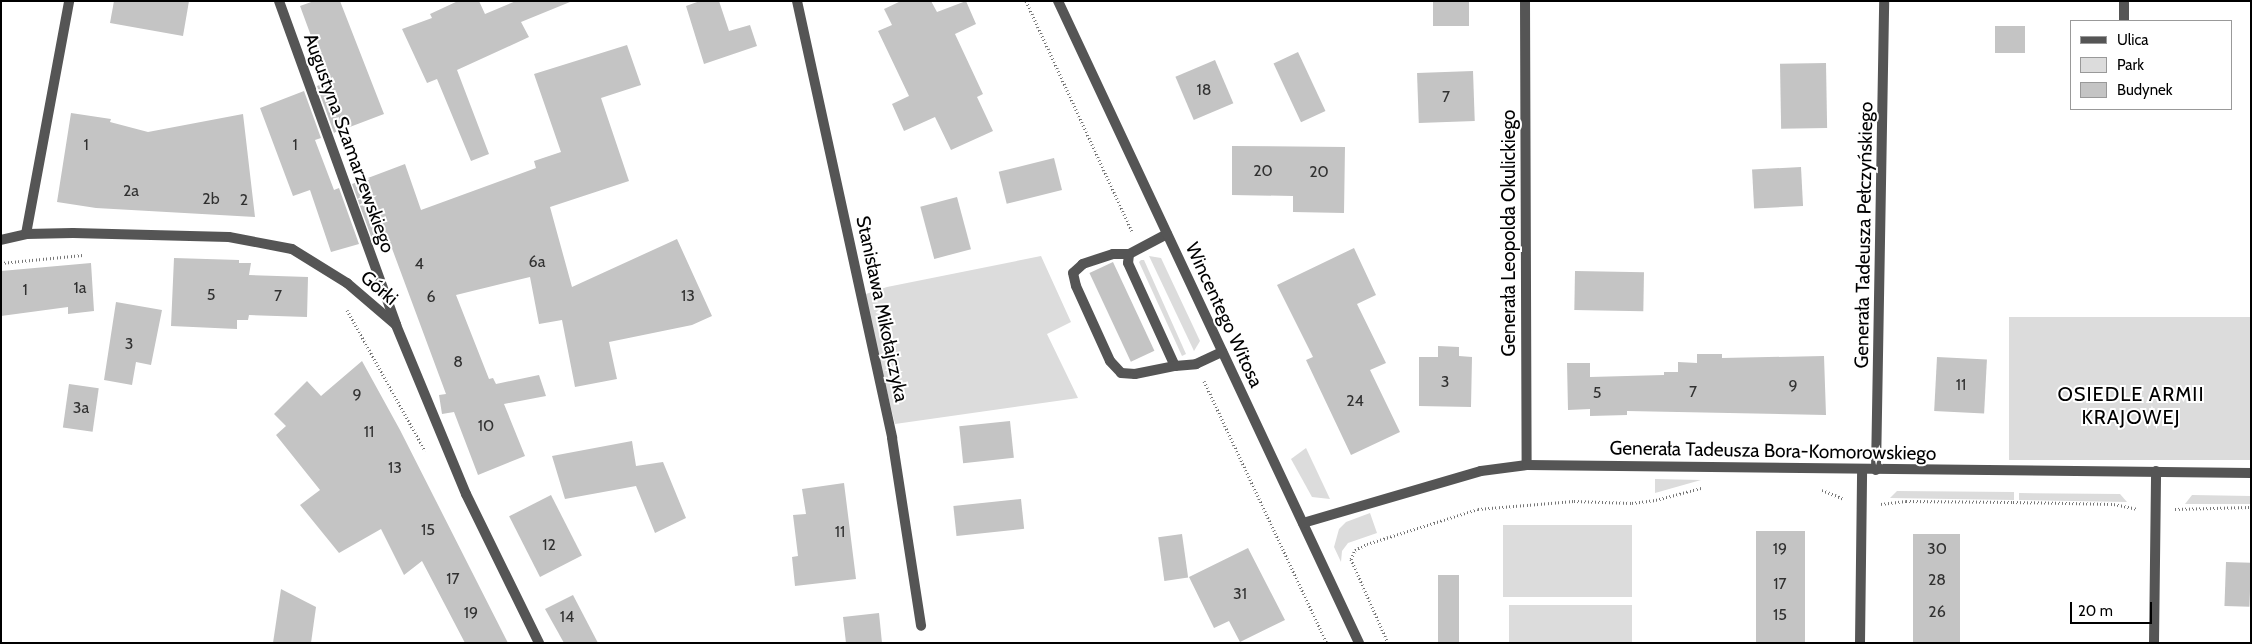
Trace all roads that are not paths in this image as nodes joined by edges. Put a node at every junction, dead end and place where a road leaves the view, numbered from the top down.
1 (69, 1) edge
2 (279, 1) edge
3 (797, 1) edge
4 (1058, 1) edge
5 (1525, 1) edge
6 (1884, 1) edge
7 (2124, 1) edge
8 (2124, 20) edge
9 (26, 234) junction
10 (1167, 234) junction
11 (1, 240) edge
12 (1129, 254) junction
13 (396, 325) junction
14 (1222, 352) junction
15 (1175, 366) junction
16 (1528, 464) junction
17 (1862, 469) junction
18 (1876, 470) junction
19 (2156, 471) junction
20 (2251, 473) edge
21 (1303, 523) junction
22 (921, 626) dead end
23 (539, 643) edge
24 (1359, 643) edge
25 (1860, 643) edge
26 (2154, 643) edge

1 - 9 street
2 - 13 street, Augustyna Szamarzewskiego
3 - 22 street, Stanisława Mikołajczyka
4 - 10 street, Wincentego Witosa
5 - 16 street, Generała Leopolda Okulickiego
6 - 18 street, Generała Tadeusza Pełczyńskiego
7 - 8 street
9 - 11 street, Górki
9 - 13 street, Górki
10 - 12 street
10 - 14 street, Wincentego Witosa
12 - 15 street
12 - 15 street
13 - 23 street, Górki
14 - 15 street
14 - 21 street, Wincentego Witosa
16 - 17 street, Generała Tadeusza Bora-Komorowskiego
16 - 21 street, Generała Tadeusza Bora-Komorowskiego
17 - 18 street, Generała Tadeusza Bora-Komorowskiego
17 - 25 street
18 - 19 street, Generała Tadeusza Bora-Komorowskiego
19 - 20 street, Generała Tadeusza Bora-Komorowskiego
19 - 26 street
21 - 24 street, Wincentego Witosa

